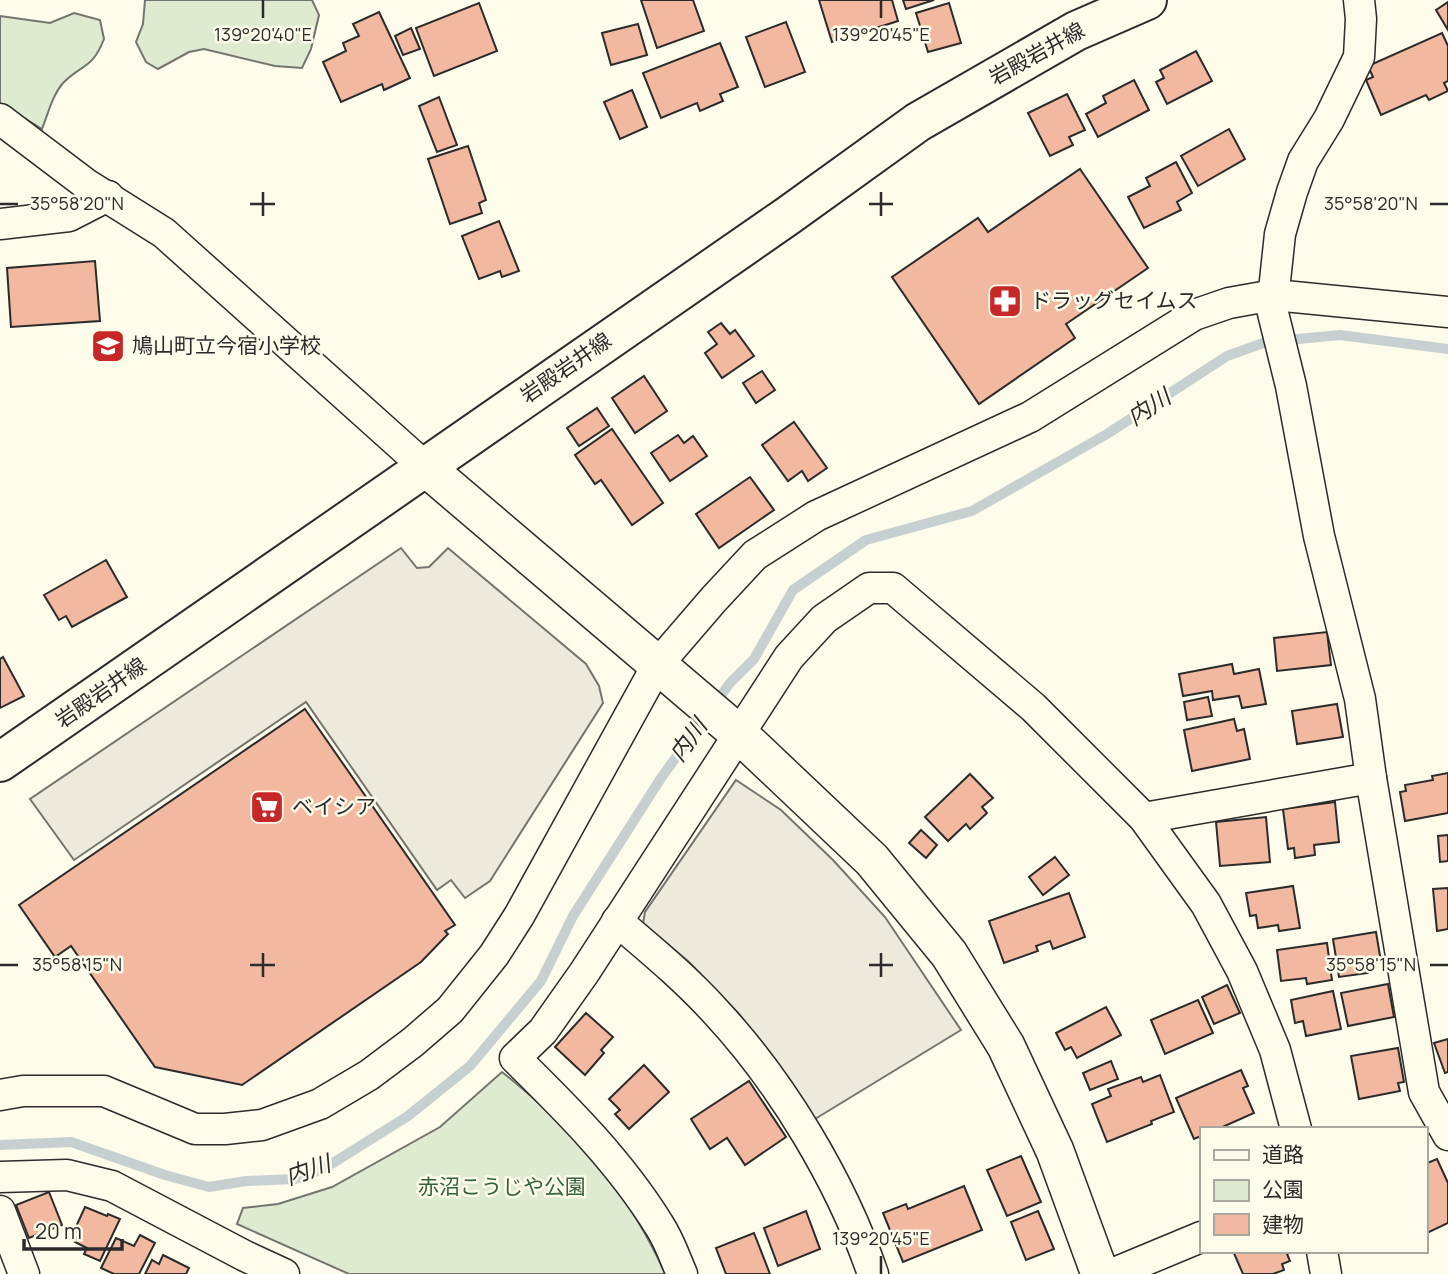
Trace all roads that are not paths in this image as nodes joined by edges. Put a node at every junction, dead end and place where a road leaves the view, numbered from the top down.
1 (1147, 0) edge
2 (1359, 0) edge
3 (0, 119) edge
4 (107, 196) junction
5 (0, 224) edge
6 (1273, 302) junction
7 (1448, 312) edge
8 (424, 466) junction
9 (658, 664) junction
10 (739, 734) junction
11 (0, 762) edge
12 (1371, 778) junction
13 (1144, 818) junction
14 (617, 921) junction
15 (0, 1095) edge
16 (1295, 1127) edge
17 (1441, 1130) edge
18 (0, 1177) edge
19 (0, 1211) edge
20 (1200, 1237) edge
21 (1322, 1253) edge
22 (24, 1274) edge
23 (284, 1274) edge
24 (682, 1274) edge
25 (873, 1274) edge
26 (1100, 1274) edge
27 (1112, 1274) edge
28 (1326, 1274) edge

1 - 8 main road, 岩殿岩井線
2 - 6 street
3 - 4 street
4 - 5 street
4 - 8 street
6 - 7 street
6 - 9 street
6 - 12 street
8 - 9 street
8 - 11 main road, 岩殿岩井線
9 - 10 street
9 - 15 street
10 - 13 street
10 - 14 street
10 - 26 street
12 - 13 street
12 - 17 street
13 - 16 street
14 - 24 street
14 - 25 street
18 - 23 street
19 - 22 street
20 - 27 street
21 - 28 street

